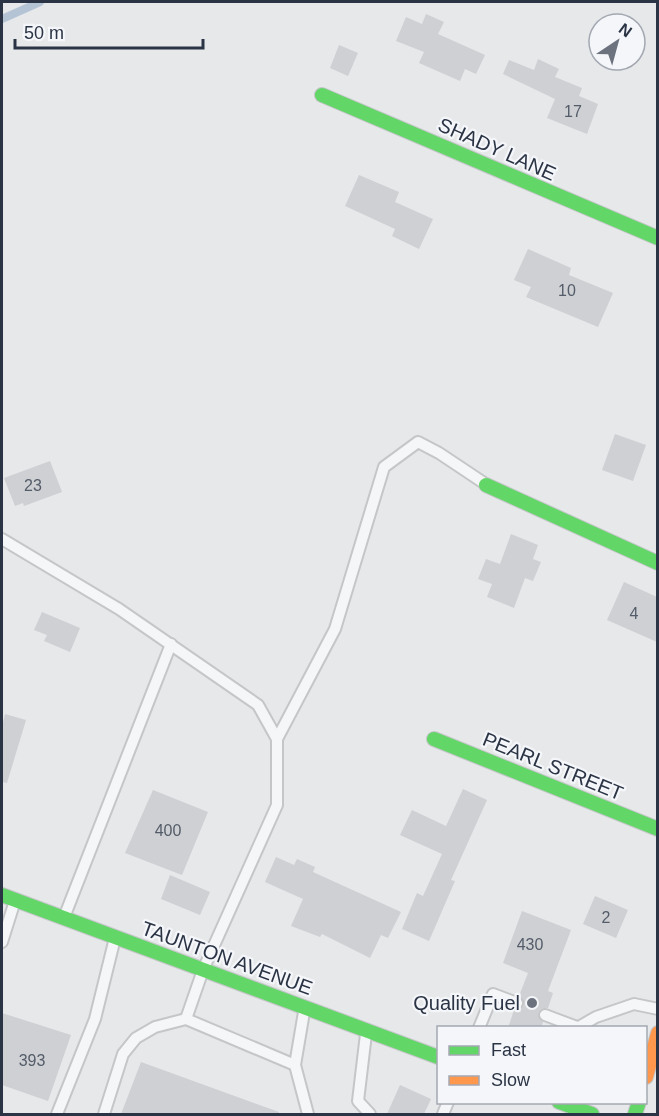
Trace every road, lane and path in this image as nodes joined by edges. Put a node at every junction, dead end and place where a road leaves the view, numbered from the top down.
1 (322, 94) dead end
2 (657, 238) edge
3 (486, 485) joint
4 (2, 538) edge
5 (657, 563) edge
6 (171, 645) junction
7 (277, 739) junction
8 (434, 739) dead end
9 (657, 829) edge
10 (2, 896) edge
11 (15, 901) junction
12 (63, 918) junction
13 (115, 937) junction
14 (2, 942) edge
15 (203, 970) junction
16 (516, 1003) dead end
17 (304, 1008) junction
18 (657, 1009) edge
19 (545, 1014) dead end
20 (186, 1019) junction
21 (480, 1026) edge
22 (575, 1026) edge
23 (579, 1026) edge
24 (367, 1031) junction
25 (657, 1033) edge
26 (437, 1058) edge
27 (295, 1065) junction
28 (647, 1070) edge
29 (565, 1104) edge
30 (57, 1114) edge
31 (104, 1114) edge
32 (308, 1114) edge
33 (370, 1114) edge
34 (592, 1114) edge

1 - 2 main road, SHADY LANE
3 - 5 main road
3 - 7 lane
4 - 6 lane
6 - 7 lane
6 - 12 lane
7 - 15 lane
8 - 9 main road, PEARL STREET
10 - 11 main road, TAUNTON AVENUE
11 - 12 main road, TAUNTON AVENUE
11 - 14 lane
12 - 13 main road, TAUNTON AVENUE
13 - 15 main road, TAUNTON AVENUE
13 - 30 lane
15 - 17 main road, TAUNTON AVENUE
15 - 20 lane
16 - 21 lane
17 - 24 main road, TAUNTON AVENUE
17 - 27 lane
18 - 23 lane
19 - 22 lane
20 - 27 lane
20 - 31 lane
24 - 26 main road, TAUNTON AVENUE
24 - 33 lane
25 - 28 main road
27 - 32 lane
29 - 34 main road

